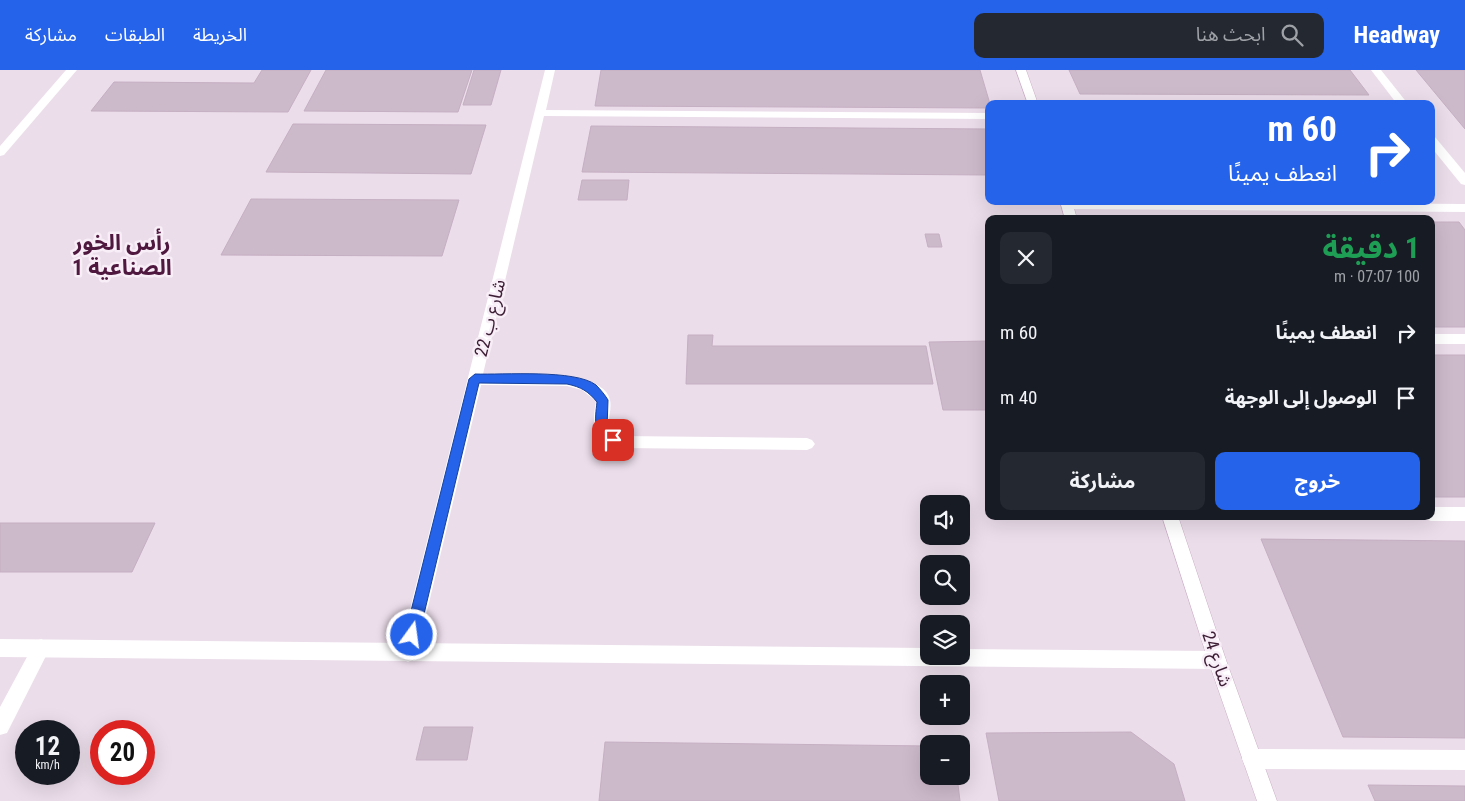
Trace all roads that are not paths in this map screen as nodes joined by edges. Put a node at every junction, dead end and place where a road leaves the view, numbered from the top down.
1 (72, 70) edge
2 (550, 70) edge
3 (1021, 70) edge
4 (1376, 70) edge
5 (1032, 100) edge
6 (1400, 100) edge
7 (540, 113) junction
8 (985, 116) edge
9 (1435, 144) edge
10 (0, 154) edge
11 (1465, 181) edge
12 (1226, 205) edge
13 (1465, 208) edge
14 (1435, 338) edge
15 (1465, 339) edge
16 (475, 379) junction
17 (807, 444) dead end
18 (1435, 514) edge
19 (1465, 514) edge
20 (1171, 520) edge
21 (0, 648) edge
22 (40, 648) junction
23 (408, 653) junction
24 (1217, 660) junction
25 (0, 726) edge
26 (1252, 759) junction
27 (1465, 760) edge
28 (1267, 801) edge

1 - 10 street
2 - 7 street, شارع ب 22
3 - 5 street
4 - 6 street
7 - 8 street
7 - 16 street, شارع ب 22
9 - 11 street
12 - 13 street
14 - 15 street
16 - 17 street
16 - 23 street, شارع ب 22
18 - 19 street
20 - 24 street, شارع 24
21 - 22 street
22 - 23 street
22 - 25 street
23 - 24 street
24 - 26 street, شارع 24
26 - 27 street
26 - 28 street, شارع 24

